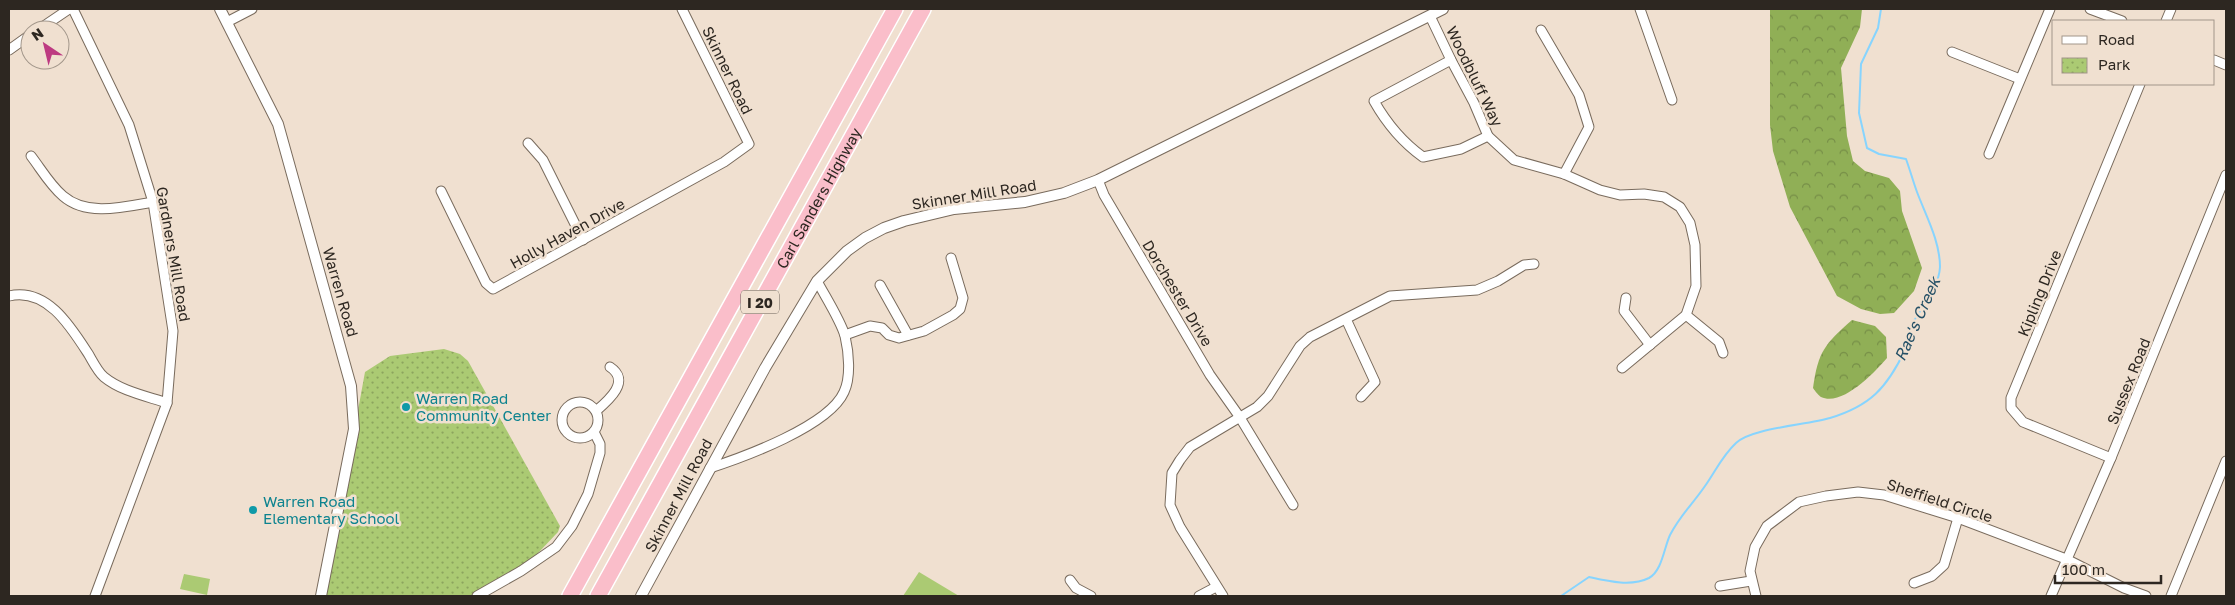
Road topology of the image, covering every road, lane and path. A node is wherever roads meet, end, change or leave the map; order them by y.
1 (71, 9) edge
2 (220, 9) edge
3 (252, 9) edge
4 (682, 9) edge
5 (895, 9) edge
6 (923, 9) edge
7 (1443, 9) edge
8 (1640, 9) edge
9 (2050, 9) edge
10 (2090, 9) edge
11 (1430, 16) junction
12 (54, 20) edge
13 (2119, 20) edge
14 (227, 22) junction
15 (1541, 30) dead end
16 (20, 42) edge
17 (9, 50) edge
18 (1952, 52) dead end
19 (1450, 60) junction
20 (2020, 79) junction
21 (2140, 85) edge
22 (1672, 100) dead end
23 (1488, 136) junction
24 (528, 143) dead end
25 (749, 144) joint
26 (1989, 154) dead end
27 (31, 156) dead end
28 (1564, 174) junction
29 (2226, 176) edge
30 (1098, 180) junction
31 (441, 191) dead end
32 (153, 202) junction
33 (583, 240) junction
34 (950, 258) dead end
35 (1534, 264) dead end
36 (818, 282) junction
37 (880, 285) dead end
38 (9, 296) edge
39 (1626, 298) dead end
40 (1686, 315) junction
41 (1346, 319) junction
42 (845, 335) junction
43 (908, 336) junction
44 (1650, 345) junction
45 (1723, 352) dead end
46 (610, 367) dead end
47 (1622, 368) dead end
48 (1361, 397) dead end
49 (167, 403) junction
50 (596, 411) junction
51 (1239, 416) junction
52 (594, 432) junction
53 (2111, 458) junction
54 (2226, 460) edge
55 (710, 468) junction
56 (1293, 505) dead end
57 (1958, 518) junction
58 (2066, 559) junction
59 (1070, 580) dead end
60 (1751, 581) junction
61 (1914, 583) dead end
62 (1720, 586) dead end
63 (1216, 587) junction
64 (95, 596) edge
65 (321, 596) edge
66 (477, 596) edge
67 (570, 596) edge
68 (598, 596) edge
69 (641, 596) edge
70 (1091, 596) edge
71 (1199, 596) edge
72 (1223, 596) edge
73 (1756, 596) edge
74 (2051, 596) edge
75 (2146, 596) edge
76 (2171, 596) edge

1 - 12 street
1 - 32 street, Gardners Mill Road
2 - 14 street, Warren Road
3 - 14 street
4 - 25 street, Skinner Road
5 - 67 highway, Carl Sanders Highway / I 20
6 - 68 highway, Carl Sanders Highway / I 20
7 - 11 street, Skinner Mill Road
8 - 22 street
9 - 20 street
10 - 13 street
11 - 19 street, Woodbluff Way
11 - 30 street, Skinner Mill Road
14 - 65 street, Warren Road
15 - 28 street
16 - 17 street
18 - 20 street
19 - 23 street, Woodbluff Way
19 - 23 street
20 - 26 street
21 - 53 street, Kipling Drive
23 - 28 street, Woodbluff Way
24 - 33 street
25 - 33 street, Holly Haven Drive
27 - 32 street
28 - 40 street, Woodbluff Way
29 - 53 street, Sussex Road
30 - 36 street, Skinner Mill Road
30 - 51 street, Dorchester Drive
31 - 33 street, Holly Haven Drive
32 - 49 street, Gardners Mill Road
34 - 43 street
35 - 41 street
36 - 42 street
36 - 55 street, Skinner Mill Road
37 - 43 street
38 - 49 street
39 - 44 street
40 - 44 street
40 - 45 street
41 - 48 street
41 - 51 street
42 - 43 street
42 - 55 street
44 - 47 street
46 - 50 street
49 - 64 street, Gardners Mill Road
50 - 52 street
50 - 52 street
51 - 56 street, Dorchester Drive
51 - 63 street
52 - 66 street
53 - 58 street, Sussex Road
54 - 76 street
55 - 69 street, Skinner Mill Road
57 - 58 street, Sheffield Circle
57 - 60 street, Sheffield Circle
57 - 61 street
58 - 74 street, Sussex Road
58 - 75 street, Sheffield Circle
59 - 70 street
60 - 62 street
60 - 73 street, Sheffield Circle
63 - 71 street
63 - 72 street

